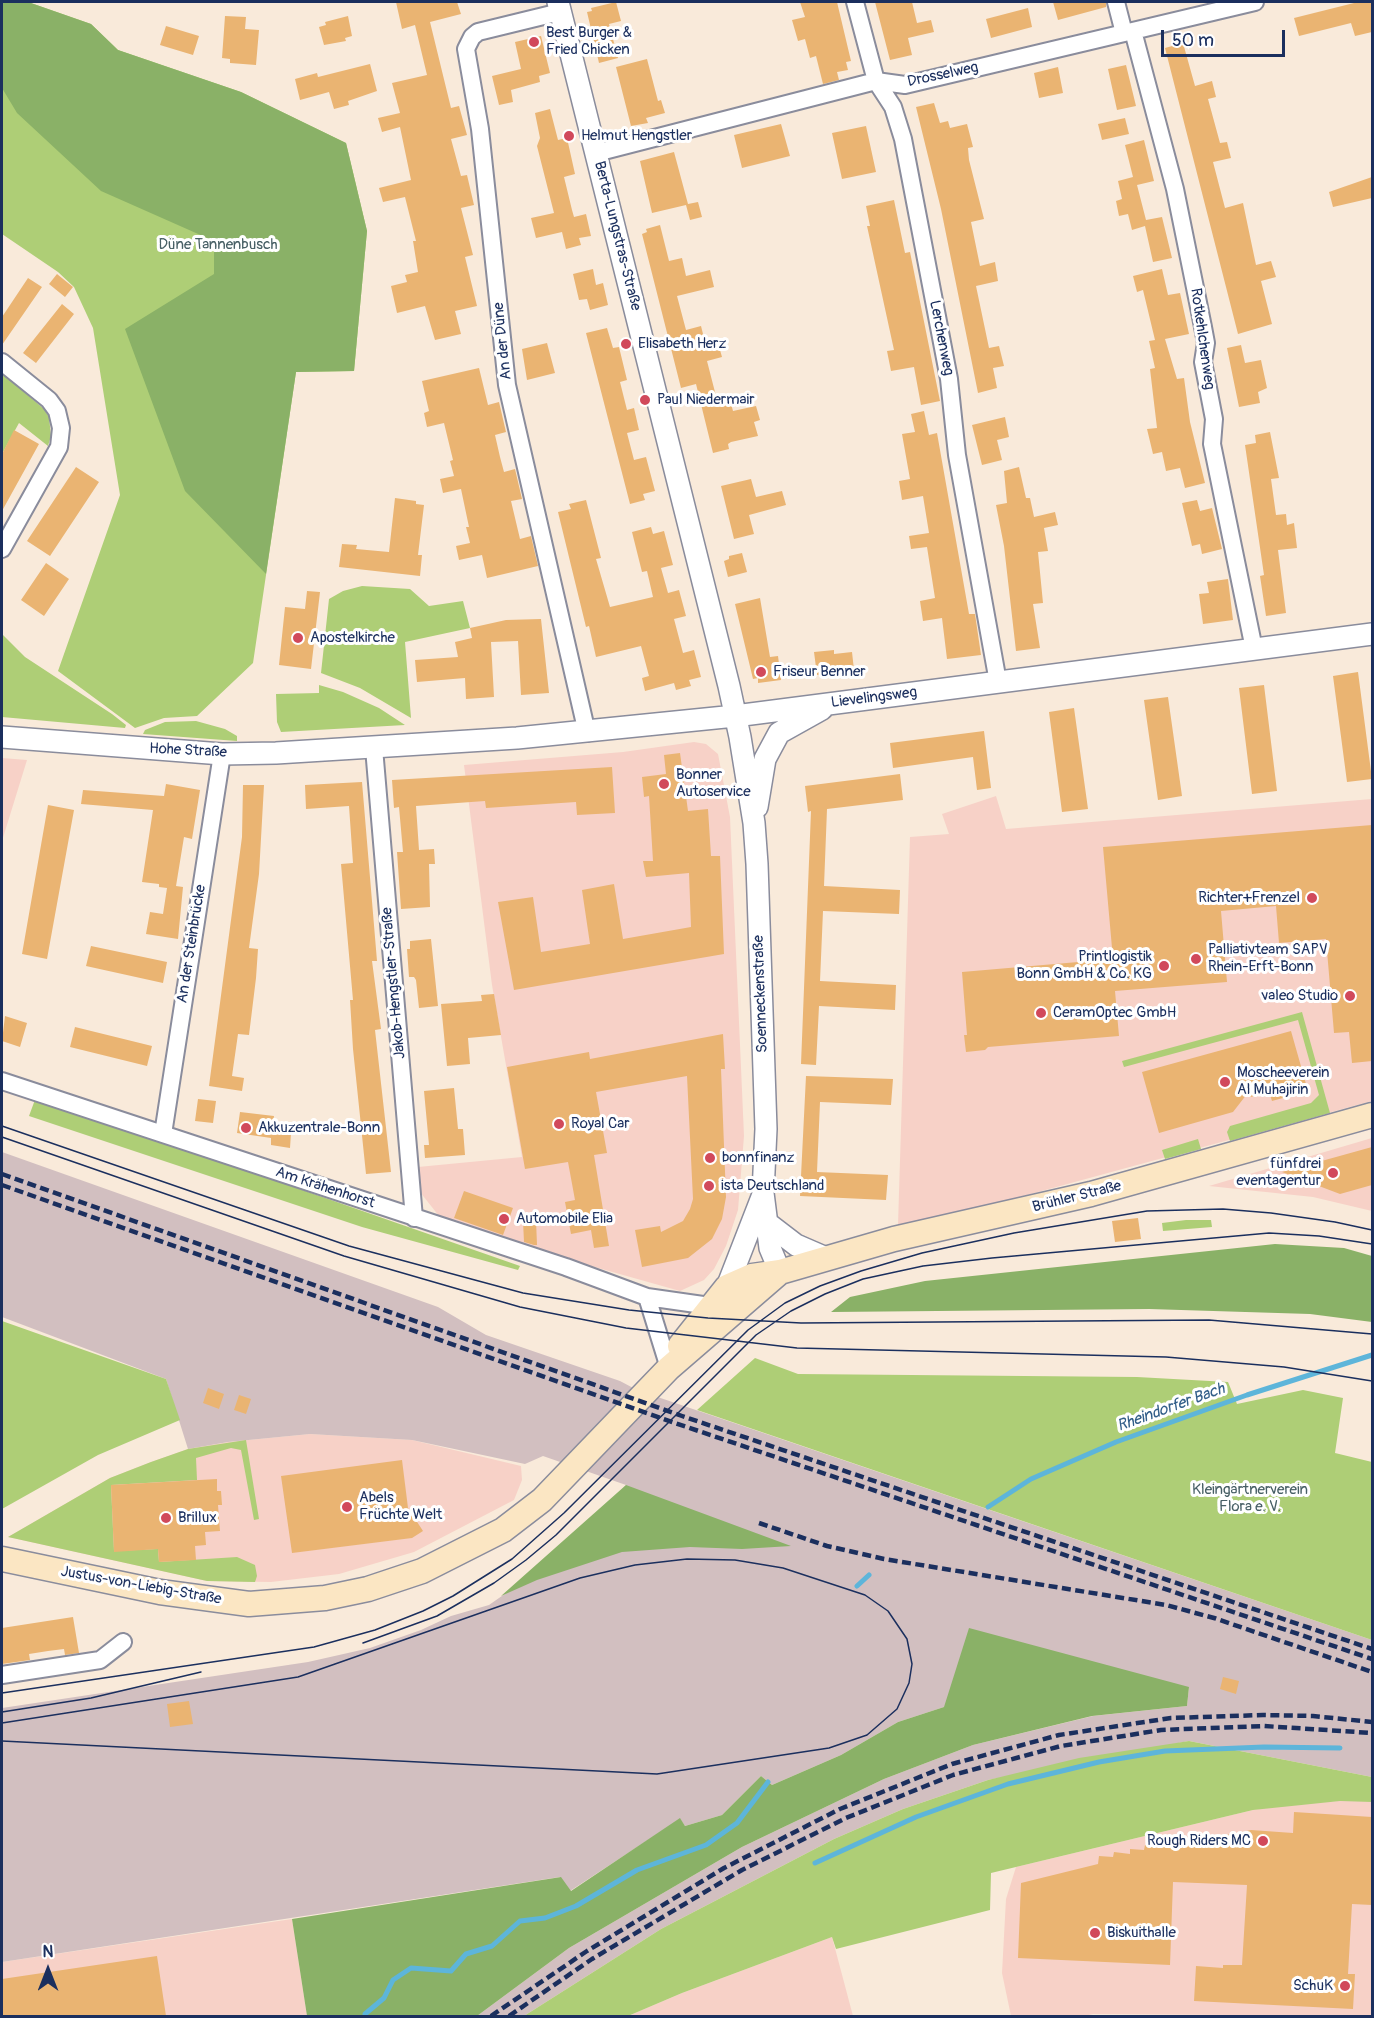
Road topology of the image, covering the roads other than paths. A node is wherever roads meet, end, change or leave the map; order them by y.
1 (855, 2) edge
2 (1116, 2) edge
3 (1255, 2) edge
4 (559, 7) edge
5 (1128, 32) junction
6 (876, 81) junction
7 (596, 153) junction
8 (2, 362) edge
9 (2, 549) edge
10 (1372, 634) edge
11 (1254, 649) junction
12 (998, 682) junction
13 (833, 703) junction
14 (735, 716) junction
15 (587, 733) junction
16 (2, 737) edge
17 (374, 748) junction
18 (222, 754) junction
19 (754, 823) junction
20 (2, 1081) edge
21 (1372, 1115) edge
22 (163, 1134) junction
23 (763, 1193) junction
24 (414, 1218) junction
25 (766, 1222) junction
26 (826, 1258) junction
27 (780, 1272) junction
28 (727, 1287) junction
29 (647, 1298) junction
30 (710, 1305) junction
31 (669, 1368) junction
32 (2, 1558) edge
33 (123, 1642) dead end
34 (2, 1675) edge

1 - 6 street, Lerchenweg
2 - 5 street, Rotkehlchenweg
3 - 5 street, Drosselweg
4 - 7 street, Berta-Lungstras-Straße
4 - 15 street, An der Düne
5 - 6 street, Drosselweg
5 - 11 street, Rotkehlchenweg
6 - 7 street, Drosselweg
6 - 12 street, Lerchenweg
7 - 14 street, Berta-Lungstras-Straße
8 - 9 street
10 - 11 street, Lievelingsweg
11 - 12 street, Lievelingsweg
12 - 13 street, Lievelingsweg
13 - 14 street, Lievelingsweg
13 - 19 street
14 - 15 street, Lievelingsweg
14 - 19 street, Soenneckenstraße
15 - 17 street, Lievelingsweg
16 - 18 street, Hohe Straße
17 - 18 street, Hohe Straße
17 - 24 street, Jakob-Hengstler-Straße
18 - 22 street, An der Steinbrücke
19 - 23 street, Soenneckenstraße
20 - 22 street, Am Krähenhorst
21 - 26 main road, Brühler Straße
22 - 24 street, Am Krähenhorst
23 - 25 street, Soenneckenstraße
23 - 28 street
24 - 29 street, Am Krähenhorst
25 - 26 street
25 - 27 street, Soenneckenstraße
26 - 27 main road, Brühler Straße
27 - 28 main road, Justus-von-Liebig-Straße
27 - 31 main road, Justus-von-Liebig-Straße
28 - 30 main road, Justus-von-Liebig-Straße
29 - 30 street, Am Krähenhorst
29 - 31 street
30 - 31 main road, Justus-von-Liebig-Straße
31 - 32 main road, Justus-von-Liebig-Straße
33 - 34 street

